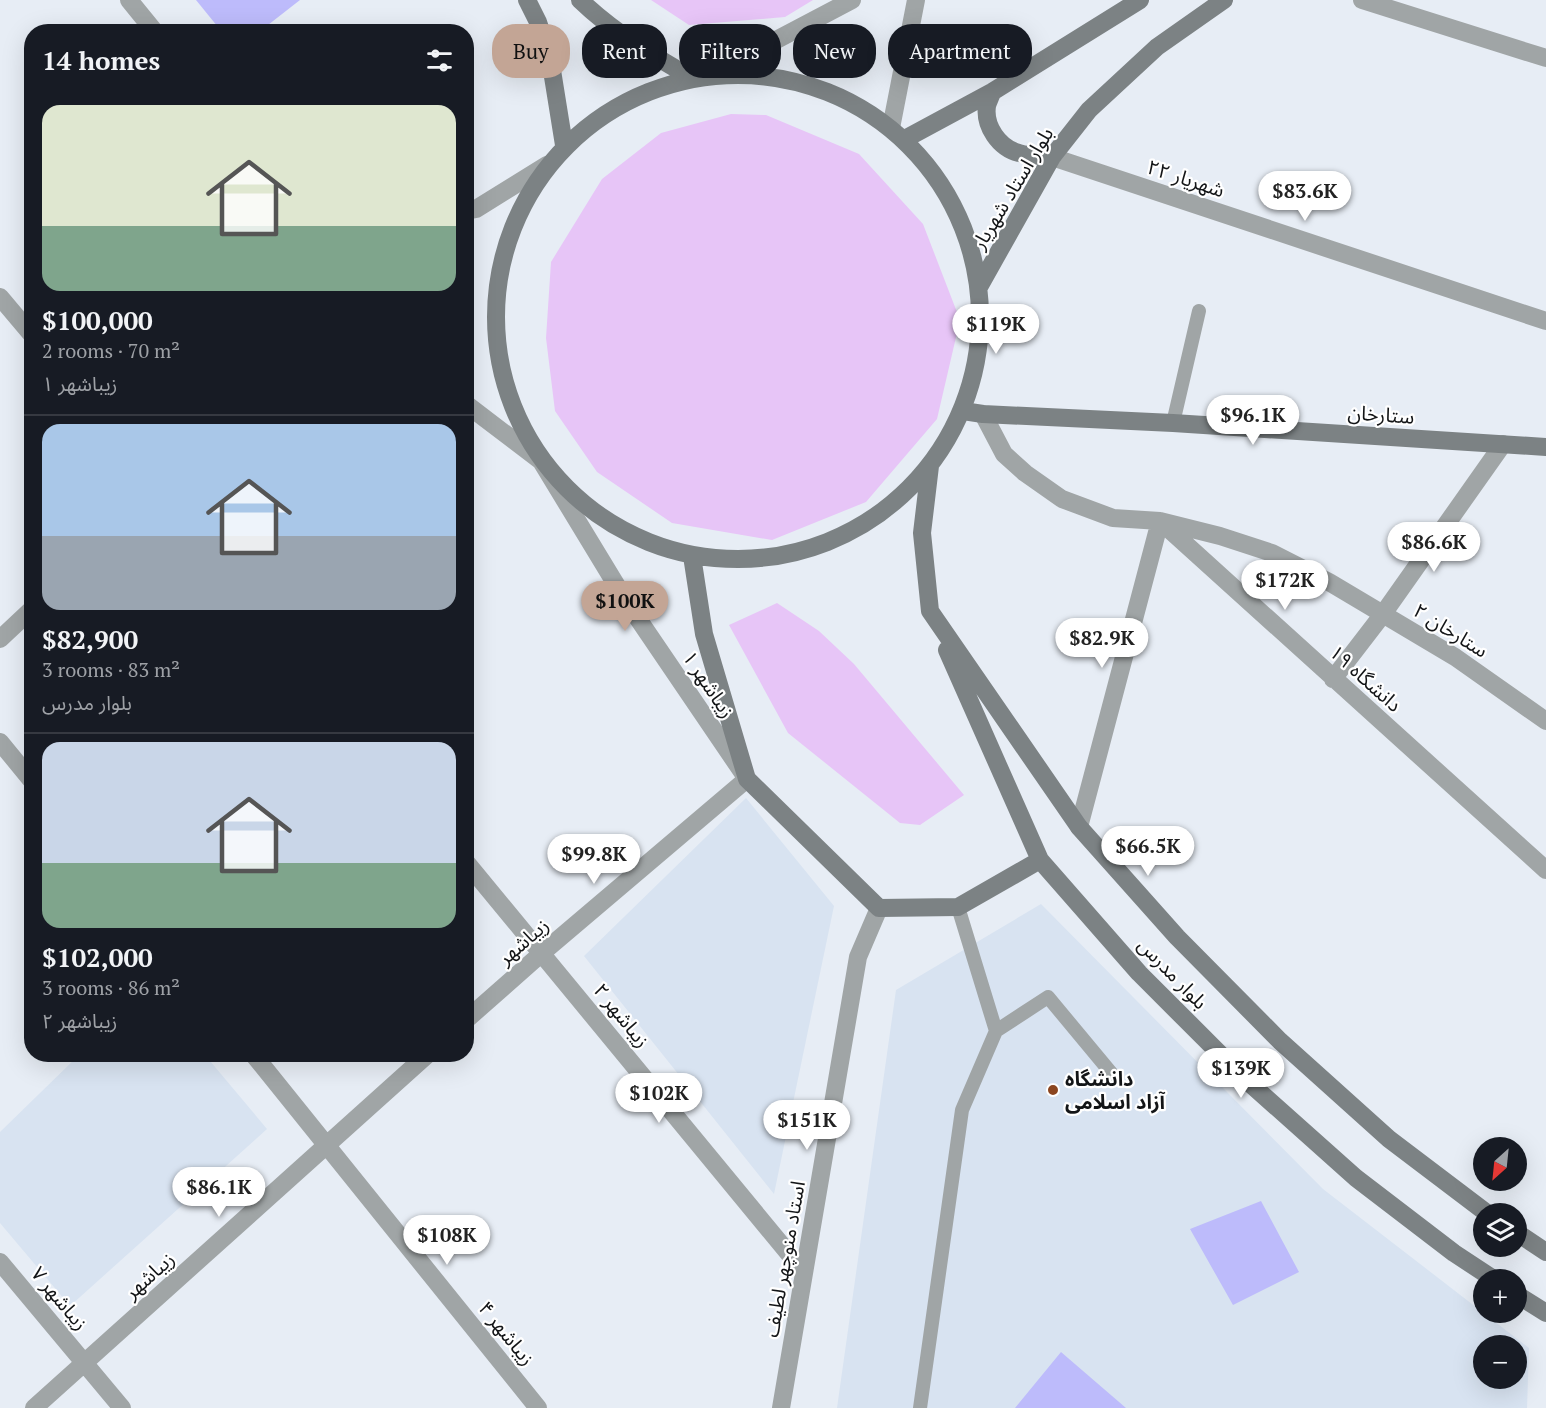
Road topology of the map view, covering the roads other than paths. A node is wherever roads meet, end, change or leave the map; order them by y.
1 (129, 0) edge
2 (527, 0) edge
3 (580, 0) edge
4 (852, 0) edge
5 (916, 0) edge
6 (1140, 0) edge
7 (1224, 0) edge
8 (1362, 0) edge
9 (148, 24) edge
10 (781, 36) edge
11 (1546, 58) edge
12 (679, 66) edge
13 (696, 78) edge
14 (718, 78) edge
15 (992, 92) junction
16 (897, 134) junction
17 (564, 145) junction
18 (1052, 157) junction
19 (547, 165) junction
20 (474, 209) edge
21 (979, 287) junction
22 (0, 297) edge
23 (1199, 311) dead end
24 (1546, 321) edge
25 (24, 326) edge
26 (474, 410) edge
27 (963, 411) junction
28 (983, 414) junction
29 (1173, 423) junction
30 (1503, 444) junction
31 (1546, 447) edge
32 (542, 461) junction
33 (930, 466) junction
34 (1160, 522) junction
35 (692, 556) junction
36 (930, 611) junction
37 (1383, 614) junction
38 (24, 616) edge
39 (0, 639) edge
40 (1333, 679) junction
41 (1546, 721) edge
42 (0, 742) edge
43 (24, 771) edge
44 (747, 779) junction
45 (1079, 826) junction
46 (1040, 860) junction
47 (1546, 870) edge
48 (474, 872) edge
49 (958, 907) junction
50 (879, 908) junction
51 (542, 953) junction
52 (474, 1013) edge
53 (996, 1031) junction
54 (259, 1062) edge
55 (419, 1062) edge
56 (1112, 1074) dead end
57 (327, 1146) junction
58 (1473, 1203) edge
59 (1527, 1239) edge
60 (1546, 1252) edge
61 (0, 1262) edge
62 (1478, 1269) edge
63 (804, 1272) junction
64 (1527, 1301) edge
65 (1546, 1313) edge
66 (84, 1363) junction
67 (34, 1408) edge
68 (122, 1408) edge
69 (538, 1408) edge
70 (781, 1408) edge
71 (920, 1408) edge

1 - 9 street
2 - 17 main road
3 - 12 main road
4 - 10 street
5 - 16 street
6 - 15 main road
7 - 18 main road, بلوار استاد شهریار
8 - 11 street
13 - 17 main road
14 - 16 main road
15 - 16 main road
15 - 18 main road
16 - 21 main road
17 - 19 main road
18 - 21 main road, بلوار استاد شهریار
18 - 24 street, شهریار ۲۲
19 - 20 street
19 - 32 main road
21 - 27 main road
22 - 25 street
23 - 29 lane
26 - 32 street
27 - 28 main road, ستارخان
27 - 33 main road
28 - 29 main road, ستارخان
28 - 34 street
29 - 30 main road, ستارخان
30 - 31 main road, ستارخان
30 - 37 street
32 - 35 main road
32 - 44 street, زیباشهر ۱
33 - 35 main road
33 - 36 main road, بلوار مدرس
34 - 37 street, ستارخان ۲
34 - 40 street, دانشگاه ۱۹
34 - 45 street
35 - 44 main road
36 - 45 main road, بلوار مدرس
36 - 46 main road, بلوار مدرس
37 - 40 street
37 - 41 street, ستارخان ۲
38 - 39 street
40 - 47 street, دانشگاه ۱۹
42 - 43 street
44 - 50 main road
44 - 51 street, زیباشهر
45 - 58 main road, بلوار مدرس
46 - 49 main road
46 - 62 main road, بلوار مدرس
48 - 51 street, زیباشهر ۲
49 - 50 main road
49 - 53 lane
50 - 63 street, استاد منوچهر لطیف
51 - 52 street, زیباشهر
51 - 63 street, زیباشهر ۲
53 - 56 lane
53 - 71 lane
54 - 57 street, زیباشهر ۴
55 - 57 street, زیباشهر
57 - 66 street, زیباشهر
57 - 69 street, زیباشهر ۴
59 - 60 main road
61 - 66 street, زیباشهر ۷
63 - 70 street, استاد منوچهر لطیف
64 - 65 main road
66 - 67 street, زیباشهر
66 - 68 street, زیباشهر ۷

